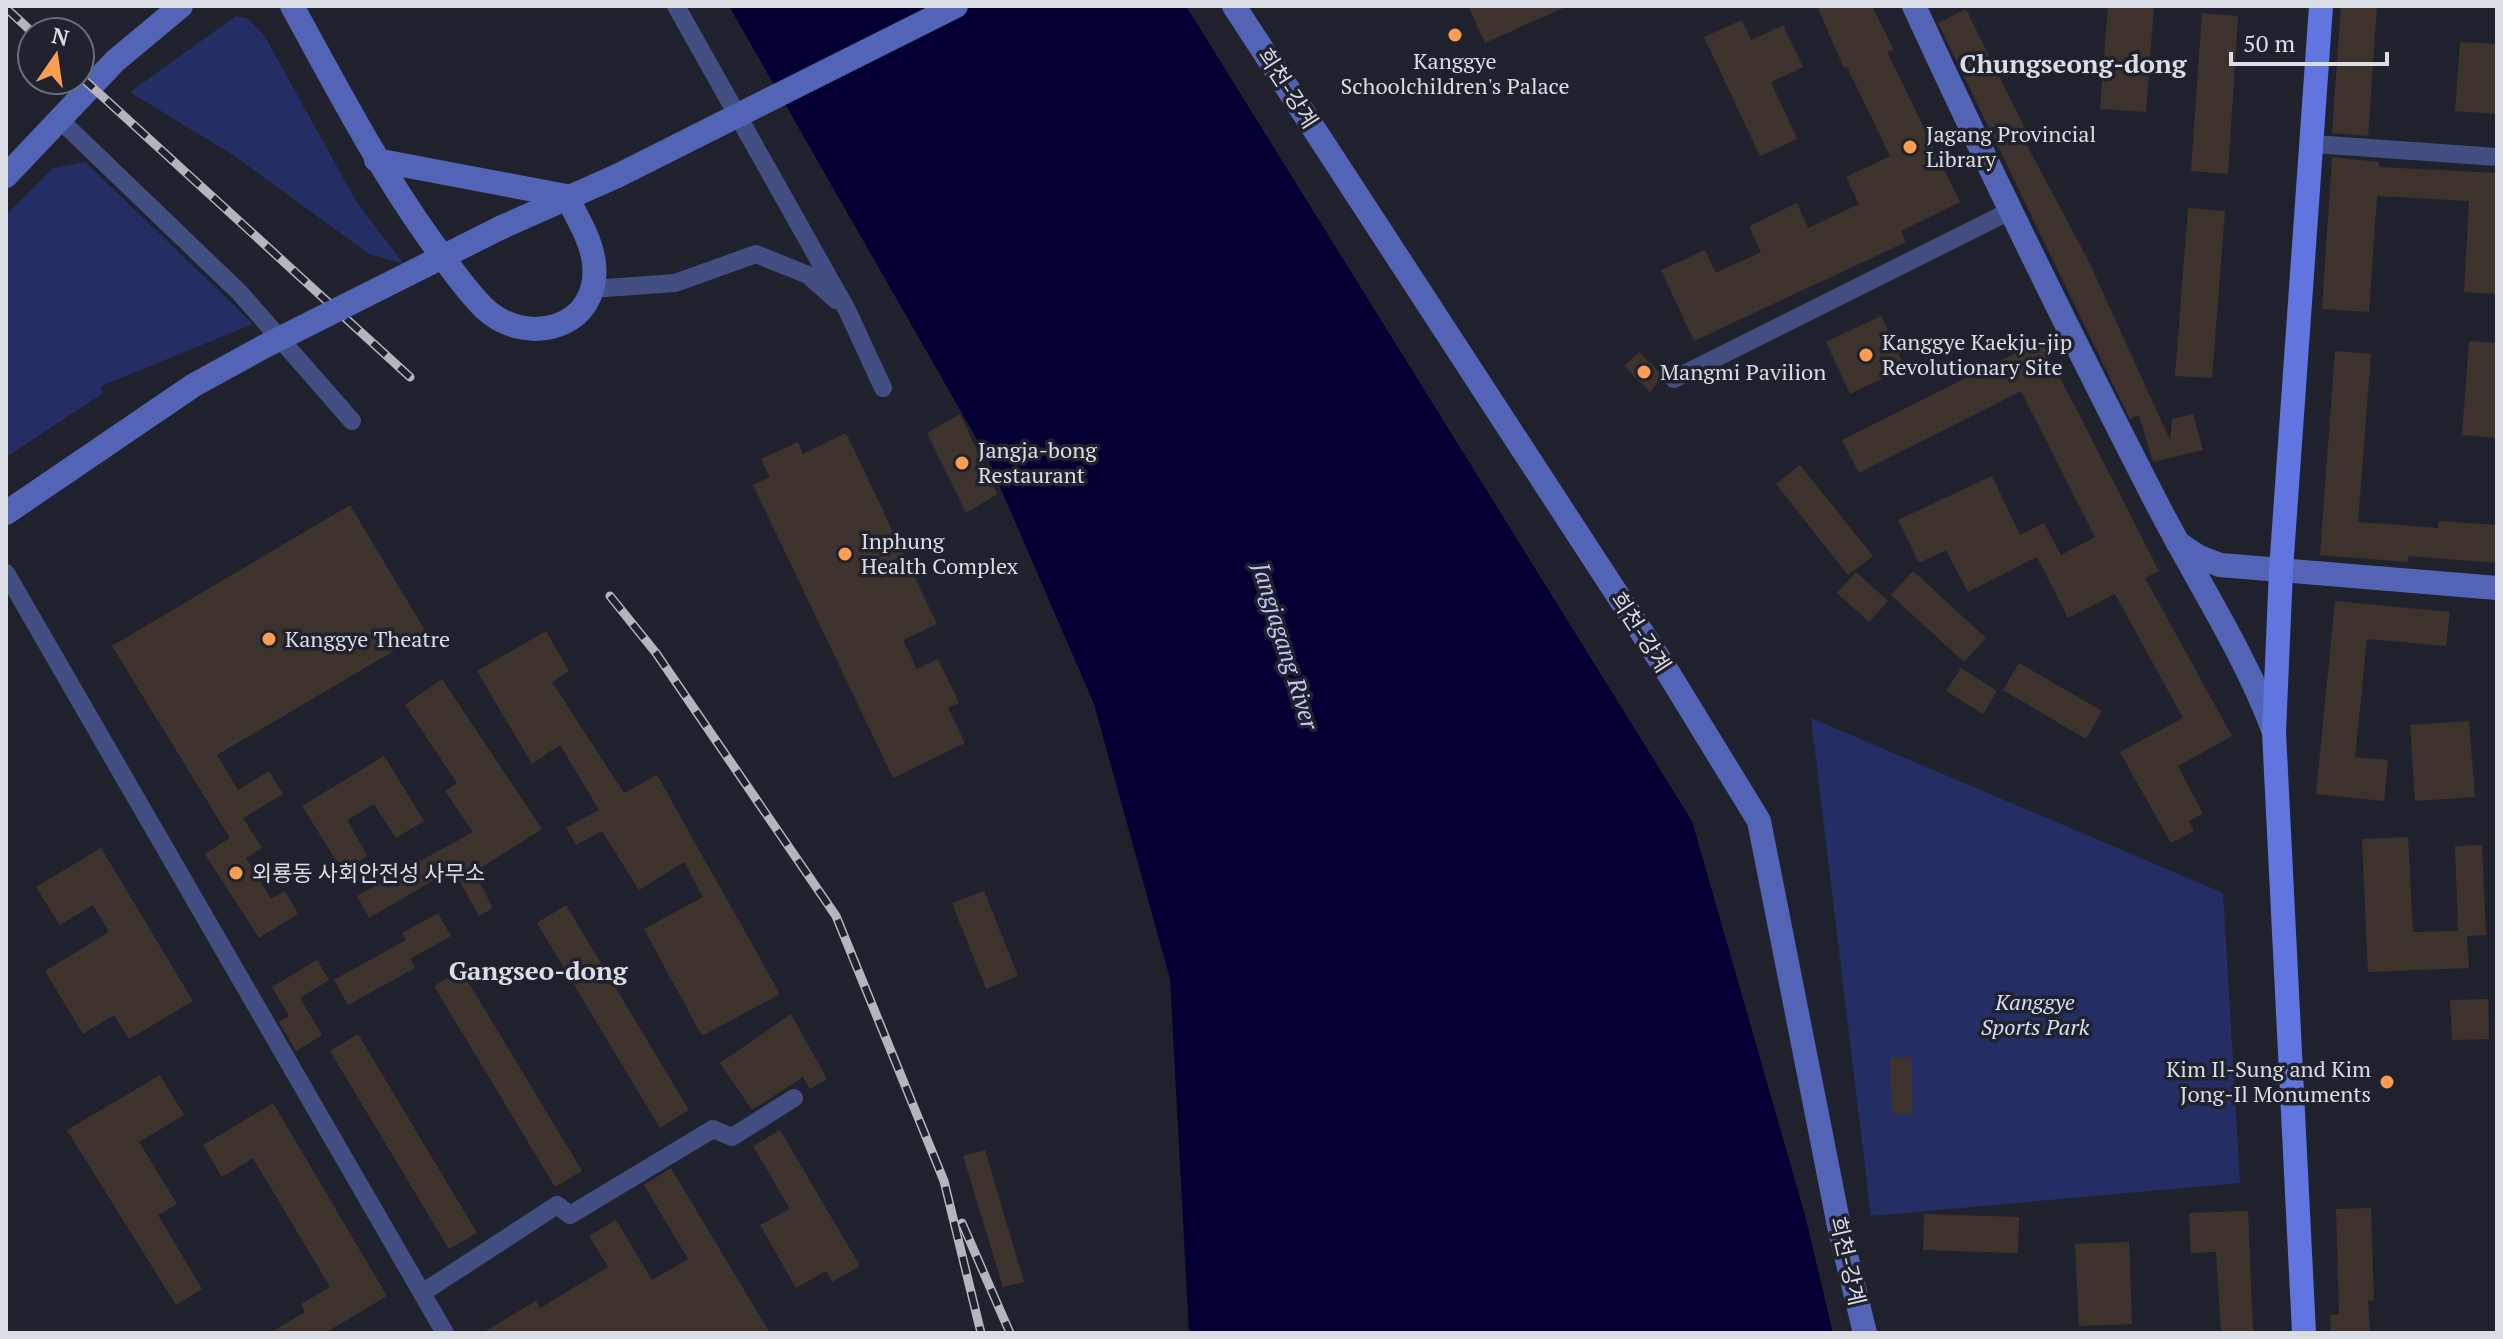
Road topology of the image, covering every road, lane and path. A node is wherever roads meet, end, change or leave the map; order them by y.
1 (181, 6) edge
2 (292, 6) edge
3 (676, 6) edge
4 (956, 6) edge
5 (1234, 6) edge
6 (1914, 6) edge
7 (2321, 6) edge
8 (59, 119) junction
9 (2314, 144) junction
10 (2497, 157) edge
11 (376, 160) junction
12 (6, 176) edge
13 (566, 196) junction
14 (2008, 212) junction
15 (592, 289) junction
16 (847, 310) junction
17 (1674, 379) dead end
18 (883, 388) dead end
19 (352, 421) dead end
20 (6, 513) edge
21 (2176, 541) junction
22 (2281, 570) junction
23 (6, 573) edge
24 (2497, 588) edge
25 (2274, 732) junction
26 (794, 1098) dead end
27 (422, 1293) junction
28 (445, 1333) edge
29 (1865, 1333) edge
30 (2304, 1333) edge

1 - 8 main road
2 - 11 main road
3 - 16 street
4 - 13 main road, bridge
5 - 29 main road, 희천-강계
6 - 14 main road
7 - 9 main road
8 - 12 main road
8 - 19 street
9 - 10 street
9 - 22 main road
11 - 13 main road
11 - 15 main road
13 - 15 main road
13 - 20 main road, bridge
14 - 17 street
14 - 21 main road
15 - 16 street
16 - 18 street
21 - 22 main road
21 - 25 main road
22 - 24 main road
22 - 25 main road
23 - 27 street
25 - 30 main road
26 - 27 street
27 - 28 street

